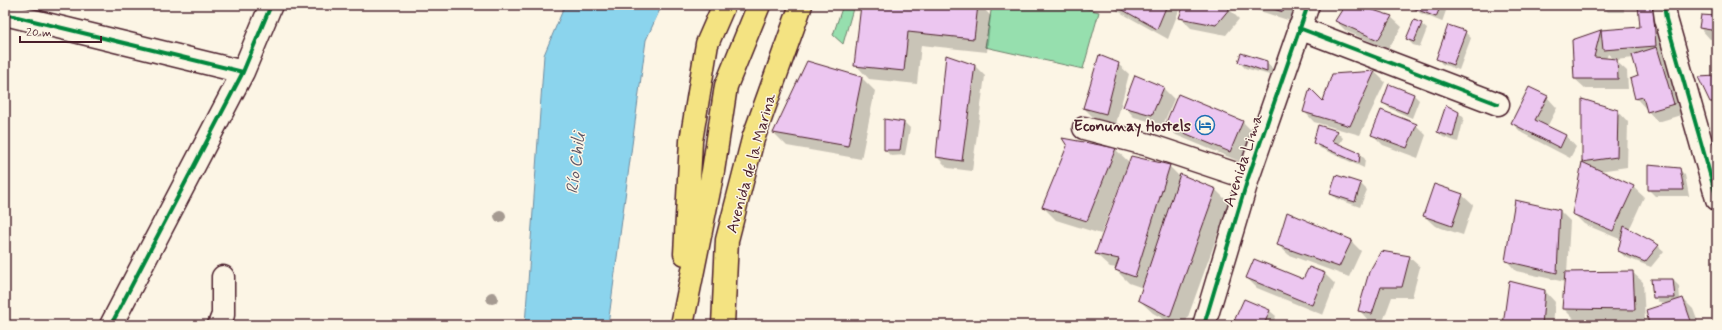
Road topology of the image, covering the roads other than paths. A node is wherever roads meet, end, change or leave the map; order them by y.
1 (271, 5) edge
2 (724, 5) edge
3 (759, 5) edge
4 (801, 5) edge
5 (1308, 5) edge
6 (1664, 5) edge
7 (5, 14) edge
8 (1300, 28) junction
9 (243, 72) junction
10 (1498, 104) dead end
11 (1084, 128) dead end
12 (1248, 178) junction
13 (1717, 199) edge
14 (223, 276) dead end
15 (111, 325) edge
16 (219, 325) edge
17 (682, 325) edge
18 (722, 325) edge
19 (1204, 325) edge

1 - 9 street
2 - 17 main road
3 - 17 main road
4 - 18 main road, Avenida de la Marina
5 - 8 street, Avenida Lima
6 - 13 street
7 - 9 street
8 - 10 street
8 - 12 street, Avenida Lima
9 - 15 street
11 - 12 street
12 - 19 street, Avenida Lima
14 - 16 street

